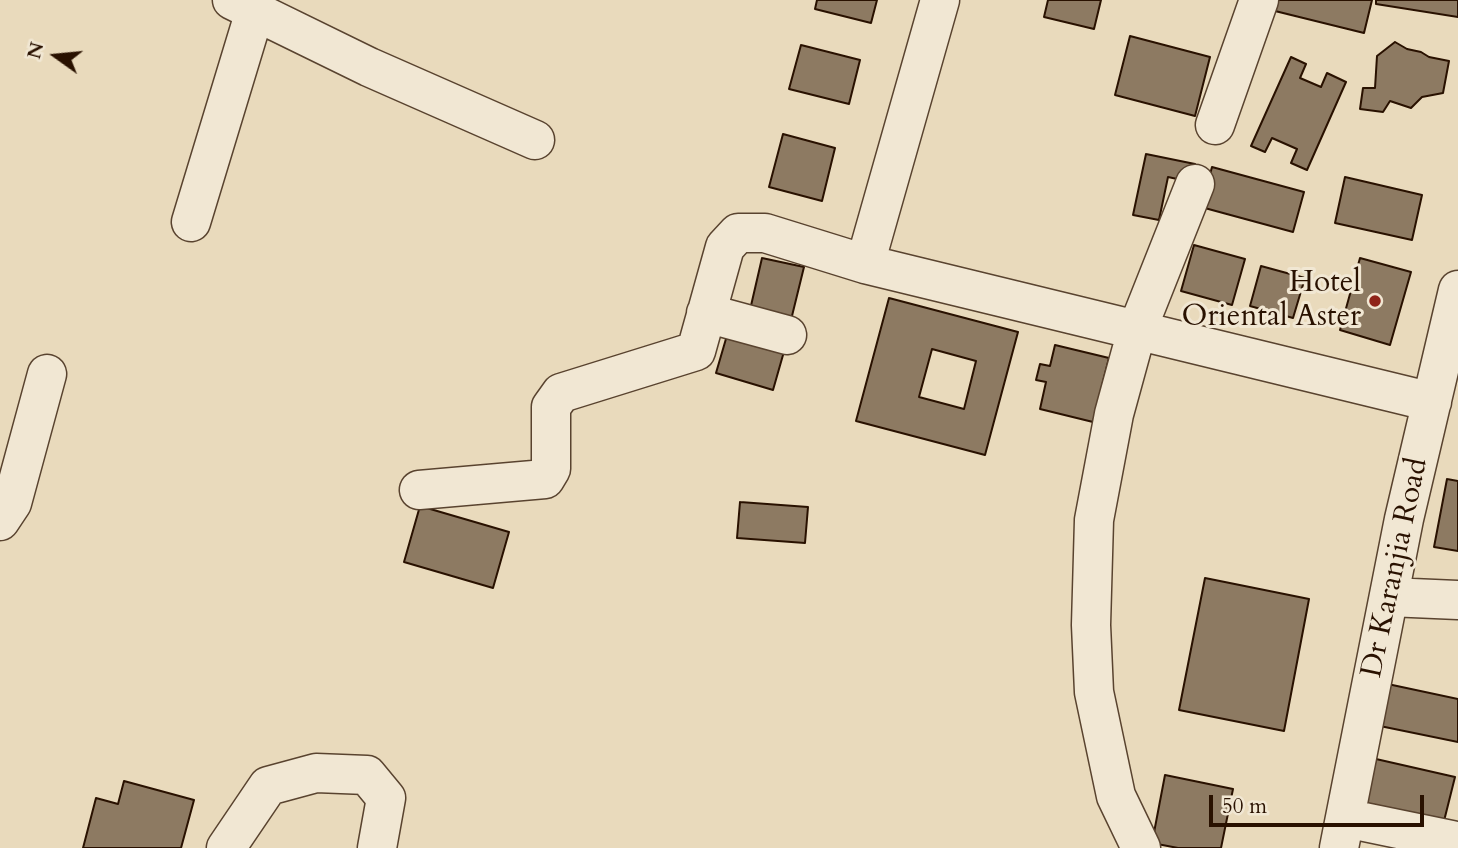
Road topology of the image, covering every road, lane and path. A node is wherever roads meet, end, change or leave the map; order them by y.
1 (940, 0) edge
2 (1258, 0) edge
3 (243, 6) edge
4 (1215, 125) dead end
5 (535, 140) dead end
6 (1195, 184) dead end
7 (191, 222) dead end
8 (865, 264) junction
9 (1458, 290) edge
10 (706, 313) junction
11 (1137, 330) junction
12 (787, 335) dead end
13 (47, 374) dead end
14 (1432, 401) junction
15 (419, 490) dead end
16 (0, 521) edge
17 (1389, 597) junction
18 (1458, 600) edge
19 (1342, 833) edge
20 (1453, 836) edge
21 (226, 848) edge
22 (377, 848) edge
23 (1140, 848) edge

1 - 8 street
2 - 4 street
3 - 5 street
3 - 7 street
6 - 11 street
8 - 10 street
8 - 11 street
9 - 14 street, Dr Karanjia Road
10 - 12 street
10 - 15 street
11 - 14 street
11 - 23 street
13 - 16 street
14 - 17 street, Dr Karanjia Road
17 - 18 street
17 - 19 street, Dr Karanjia Road
19 - 20 street
21 - 22 street

